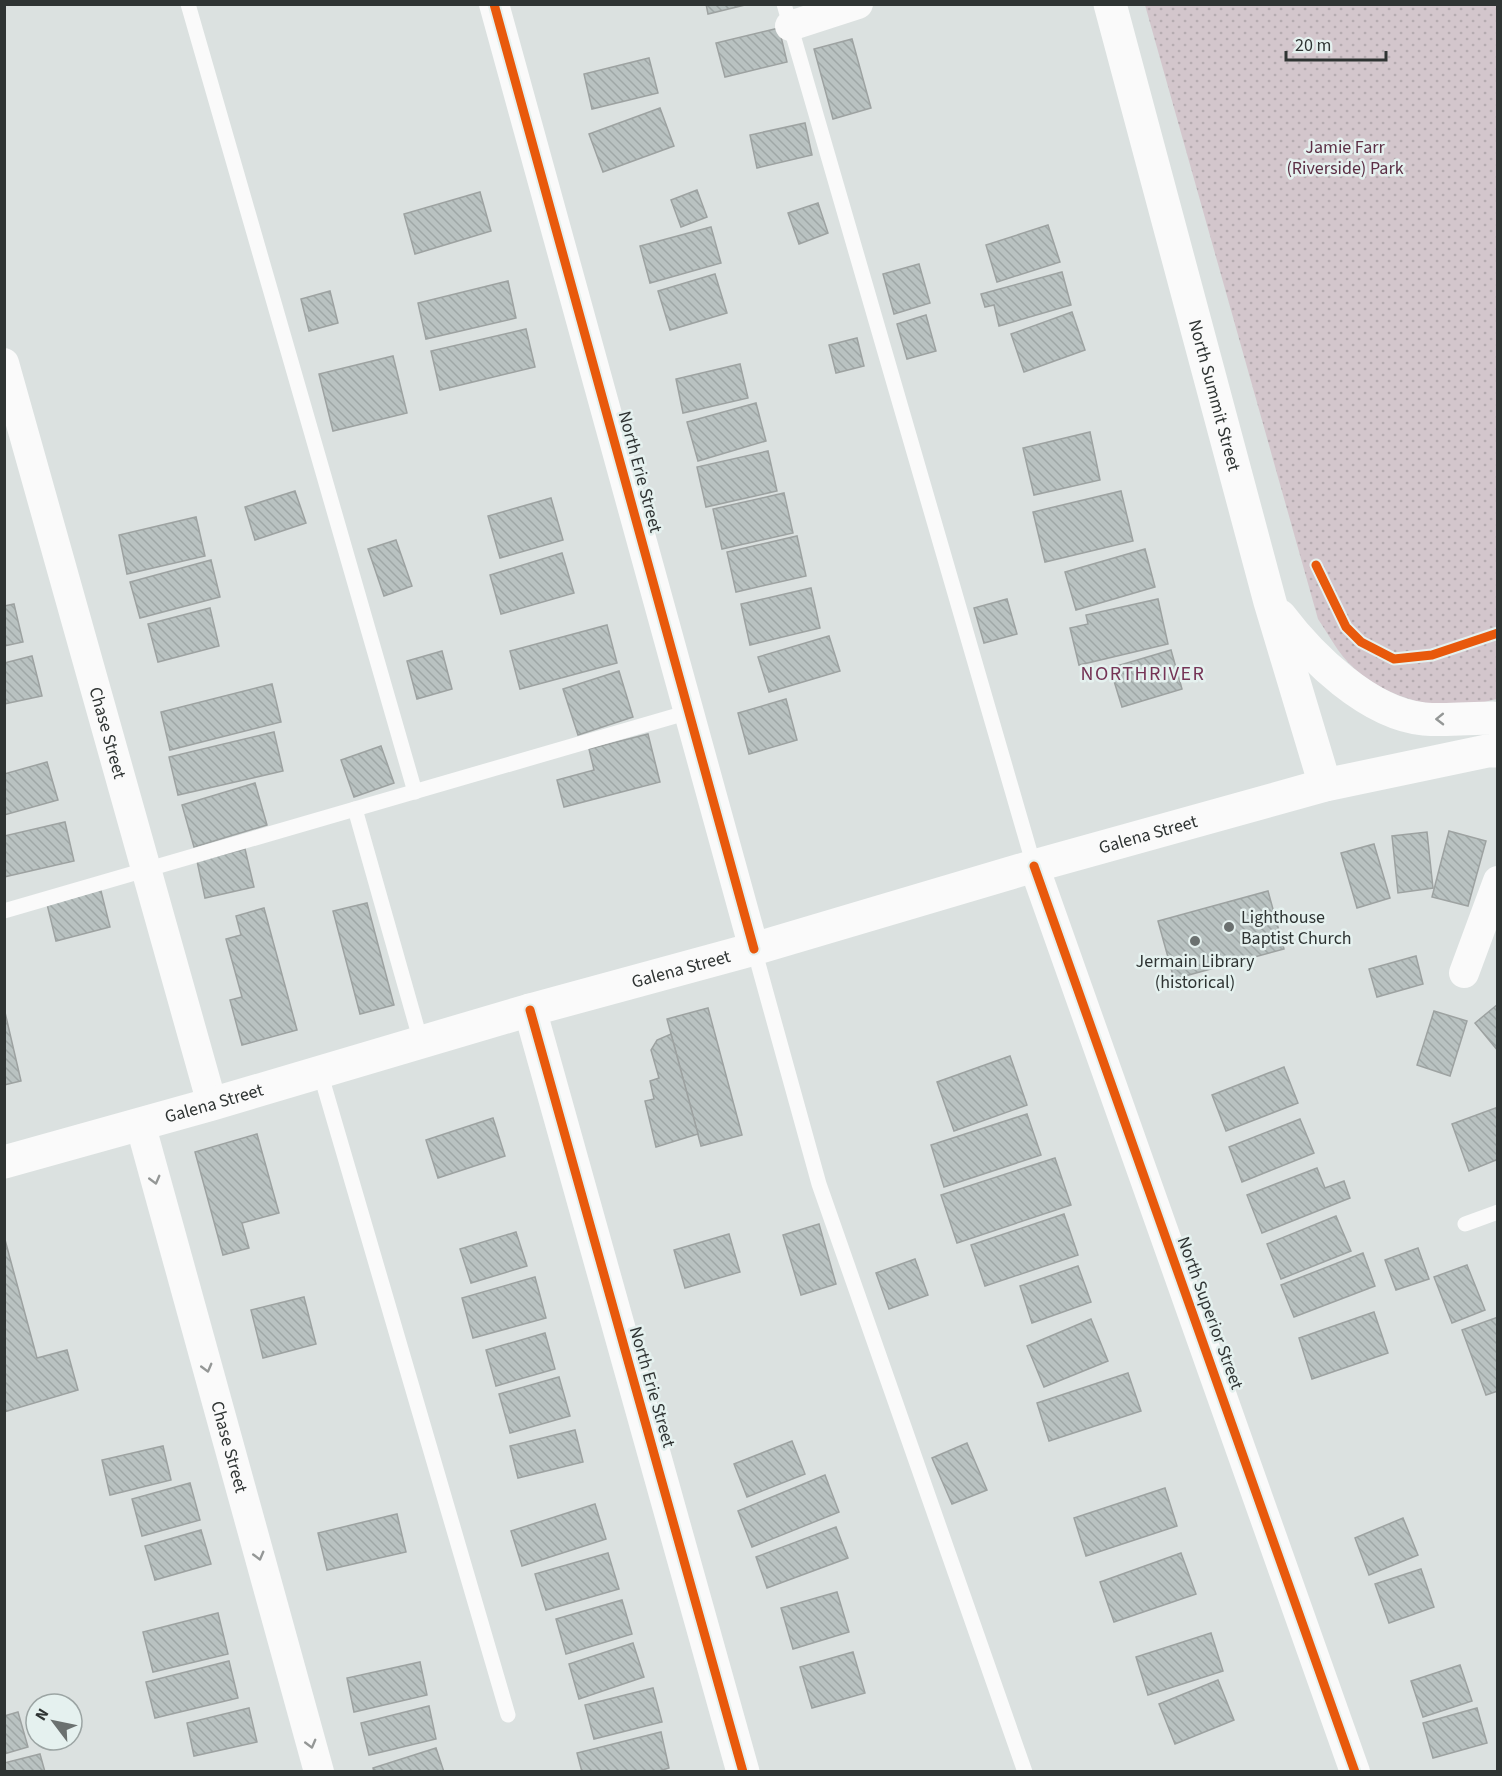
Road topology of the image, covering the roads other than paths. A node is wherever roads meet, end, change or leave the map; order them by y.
1 (188, 4) edge
2 (494, 4) edge
3 (858, 4) edge
4 (1110, 4) edge
5 (787, 16) edge
6 (4, 363) edge
7 (1270, 602) junction
8 (689, 712) junction
9 (1497, 721) edge
10 (1497, 751) edge
11 (1325, 785) junction
12 (415, 792) junction
13 (355, 809) junction
14 (1034, 866) junction
15 (146, 870) junction
16 (1497, 881) edge
17 (4, 911) edge
18 (754, 949) junction
19 (1464, 973) dead end
20 (530, 1010) junction
21 (422, 1042) junction
22 (320, 1072) junction
23 (212, 1104) junction
24 (140, 1123) junction
25 (4, 1162) edge
26 (1497, 1212) edge
27 (1465, 1224) dead end
28 (508, 1715) dead end
29 (319, 1772) edge
30 (742, 1772) edge
31 (1025, 1772) edge
32 (1355, 1772) edge

1 - 12 lane
2 - 8 street, North Erie Street
3 - 5 street
4 - 7 main road, North Summit Street
5 - 14 lane
6 - 15 street, Chase Street
9 -> 7 main road
7 - 11 main road, North Summit Street
8 - 12 lane
8 - 18 street, North Erie Street
10 - 11 main road, Galena Street
11 - 14 main road, Galena Street
12 - 13 lane
13 - 15 lane
13 - 21 lane
14 - 18 main road, Galena Street
14 - 32 street, North Superior Street
15 - 17 lane
15 - 23 street, Chase Street
16 - 19 street
18 - 20 main road, Galena Street
18 - 31 lane
20 - 21 main road, Galena Street
20 - 30 main road, North Erie Street
21 - 22 main road, Galena Street
22 - 23 main road, Galena Street
22 - 28 lane
23 - 24 main road, Galena Street
24 - 25 main road, Galena Street
24 -> 29 street, Chase Street
26 - 27 lane

